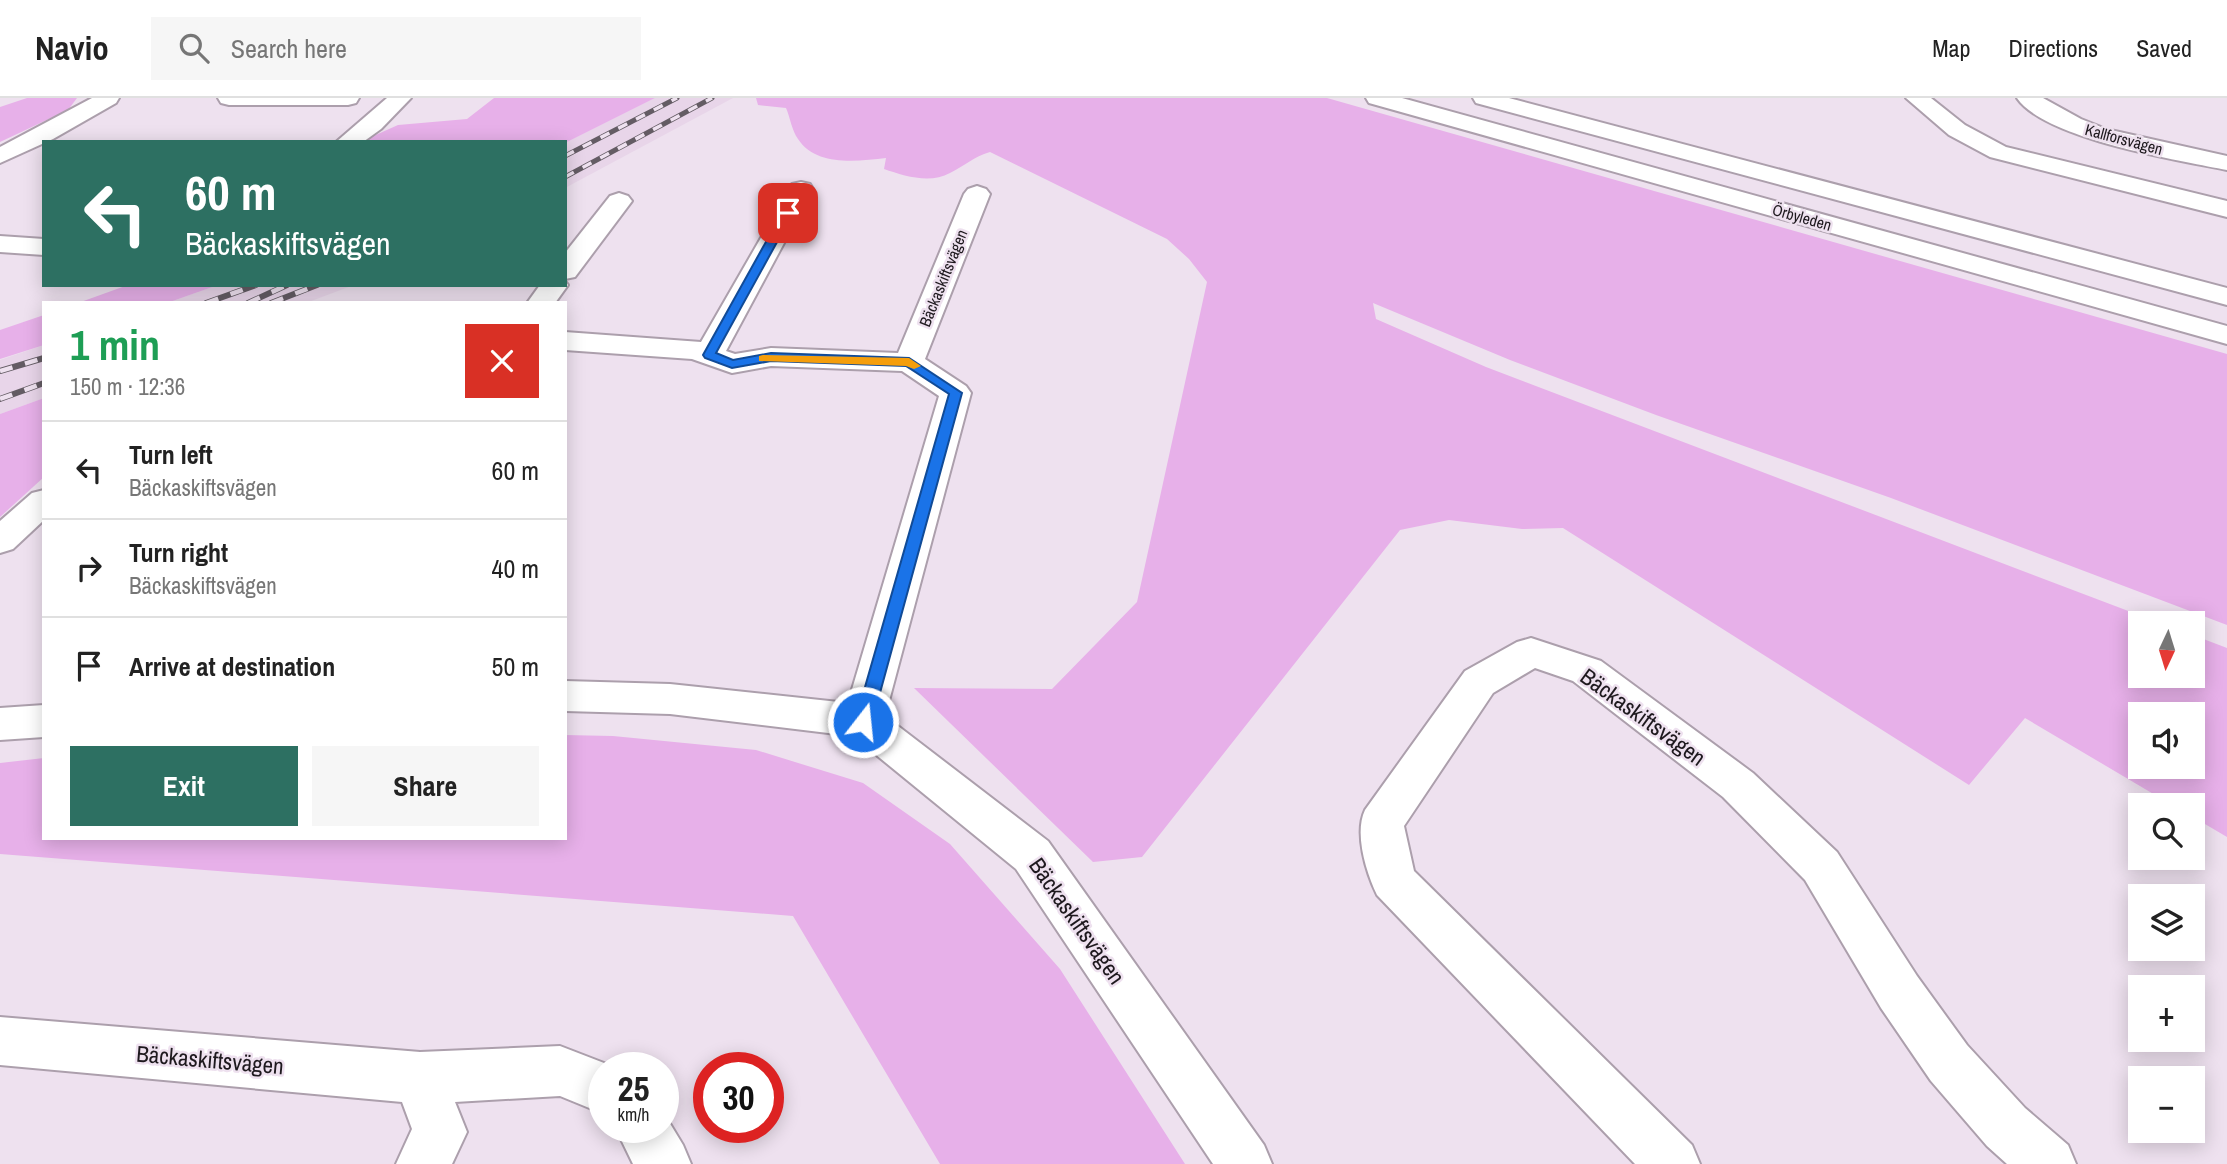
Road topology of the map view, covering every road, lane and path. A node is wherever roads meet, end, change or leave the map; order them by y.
1 (108, 98) edge
2 (229, 98) edge
3 (348, 98) edge
4 (400, 98) edge
5 (1377, 98) edge
6 (1484, 98) edge
7 (1917, 98) edge
8 (2028, 98) edge
9 (351, 140) edge
10 (0, 156) edge
11 (2227, 163) edge
12 (0, 169) edge
13 (30, 169) dead end
14 (800, 189) dead end
15 (977, 194) dead end
16 (619, 201) dead end
17 (2227, 209) edge
18 (0, 244) edge
19 (42, 247) edge
20 (567, 268) edge
21 (553, 287) edge
22 (2227, 297) edge
23 (543, 301) edge
24 (2227, 335) edge
25 (567, 341) edge
26 (720, 359) junction
27 (909, 362) junction
28 (42, 503) edge
29 (0, 541) edge
30 (567, 696) edge
31 (42, 721) edge
32 (863, 722) junction
33 (0, 724) edge
34 (0, 1041) edge
35 (420, 1078) junction
36 (588, 1082) edge
37 (652, 1143) edge
38 (423, 1164) edge
39 (664, 1164) edge
40 (1245, 1164) edge
41 (1673, 1164) edge
42 (2049, 1164) edge

1 - 10 street
2 - 3 street
4 - 9 street
5 - 24 street, Örbyleden
6 - 22 street, Örbyleden
7 - 17 street
8 - 11 street, Kallforsvägen
12 - 13 street
14 - 26 street
15 - 27 street, Bäckaskiftsvägen
16 - 20 street
18 - 19 street
21 - 23 street
25 - 26 street
26 - 27 street
27 - 32 street
28 - 29 street
30 - 32 street
31 - 33 street
32 - 40 street, Bäckaskiftsvägen
34 - 35 street, Bäckaskiftsvägen
35 - 36 street, Bäckaskiftsvägen
35 - 38 street
37 - 39 street
41 - 42 street, Bäckaskiftsvägen

